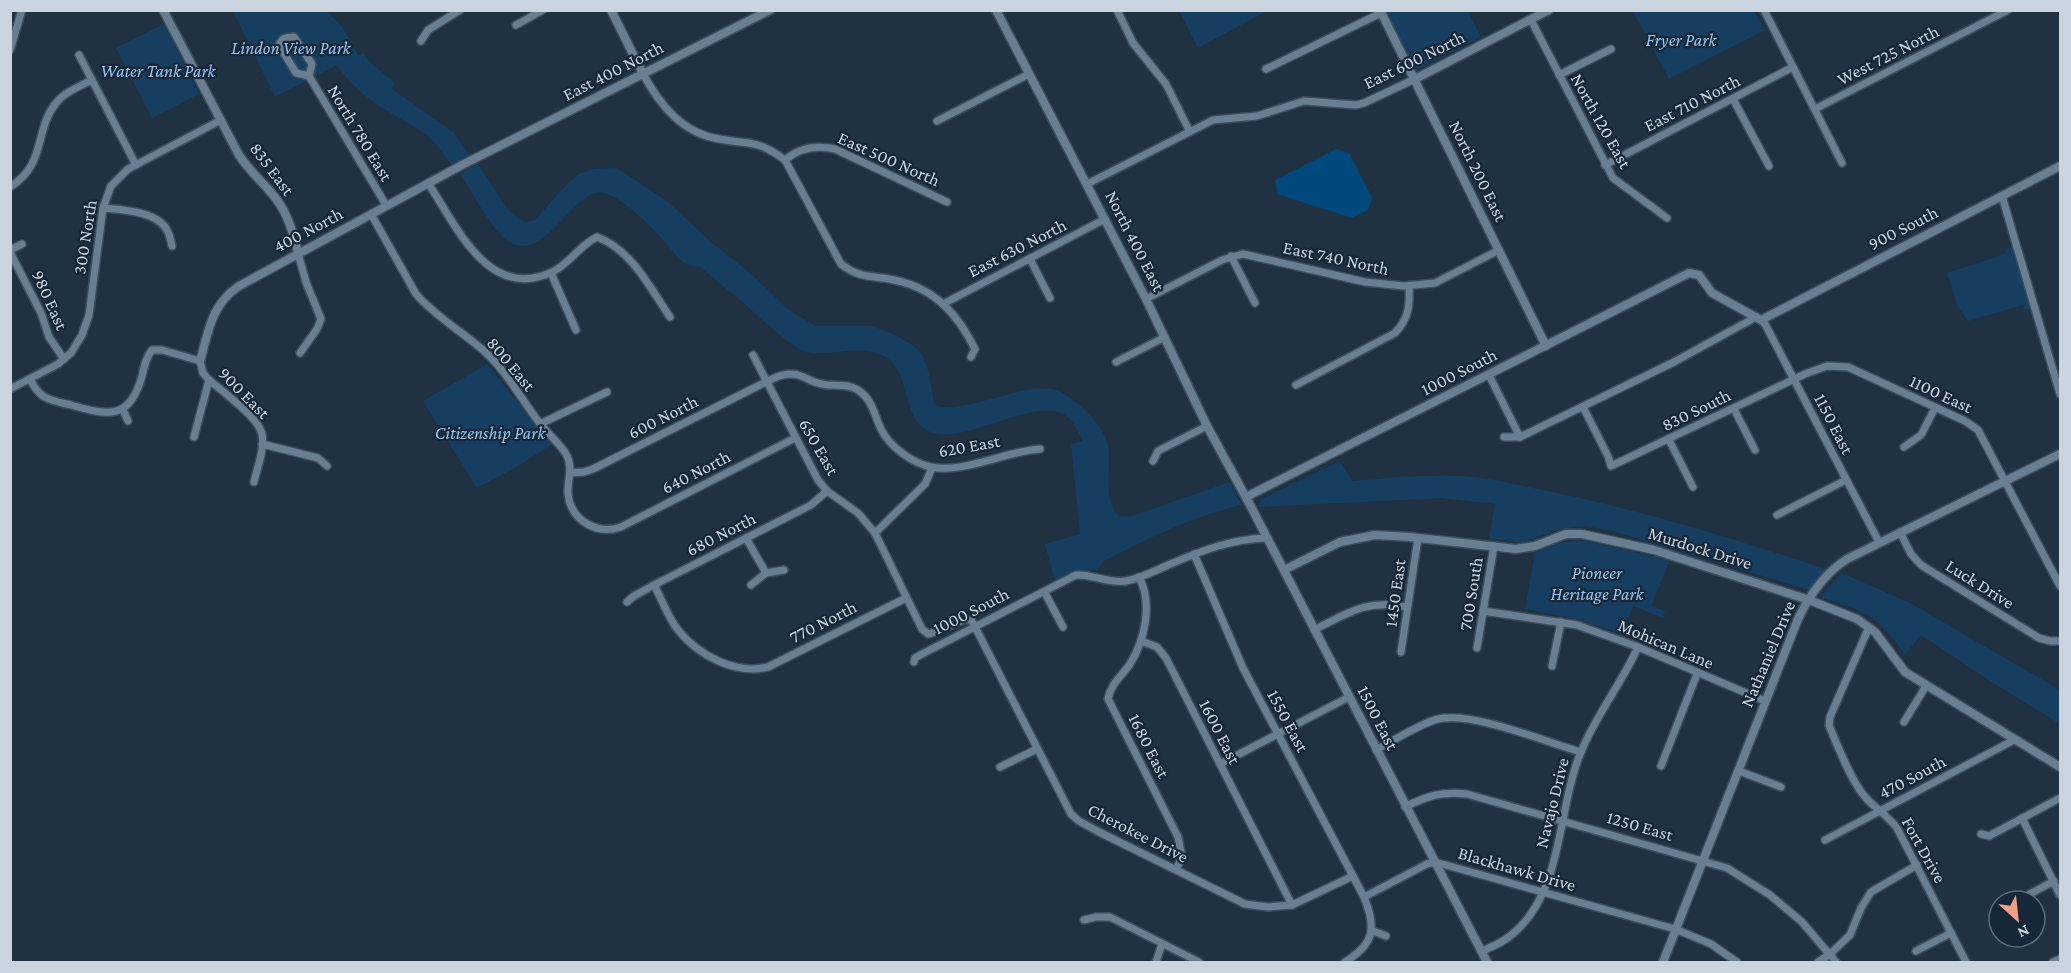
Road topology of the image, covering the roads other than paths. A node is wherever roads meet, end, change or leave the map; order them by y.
1 (22, 10) edge
2 (163, 10) edge
3 (460, 10) edge
4 (543, 10) edge
5 (610, 10) edge
6 (770, 10) edge
7 (996, 10) edge
8 (1118, 10) edge
9 (1549, 10) edge
10 (1764, 10) edge
11 (2007, 10) edge
12 (1380, 12) edge
13 (1532, 20) junction
14 (516, 25) dead end
15 (421, 41) dead end
16 (10, 50) edge
17 (1611, 50) dead end
18 (78, 55) dead end
19 (1793, 68) junction
20 (1266, 69) dead end
21 (644, 74) junction
22 (1029, 74) junction
23 (1559, 75) junction
24 (309, 76) junction
25 (1414, 79) junction
26 (92, 80) junction
27 (1733, 99) junction
28 (1815, 109) junction
29 (221, 120) junction
30 (937, 122) dead end
31 (1189, 130) junction
32 (785, 160) junction
33 (470, 162) joint
34 (1842, 163) dead end
35 (136, 165) junction
36 (1605, 165) junction
37 (1769, 166) dead end
38 (2061, 166) edge
39 (428, 183) junction
40 (1087, 184) junction
41 (10, 187) edge
42 (2002, 196) junction
43 (947, 202) dead end
44 (386, 206) junction
45 (103, 207) junction
46 (371, 214) junction
47 (1667, 218) dead end
48 (1106, 219) junction
49 (22, 244) dead end
50 (172, 246) dead end
51 (1499, 250) junction
52 (10, 251) edge
53 (298, 254) junction
54 (1231, 256) junction
55 (1030, 259) junction
56 (551, 273) junction
57 (1409, 286) junction
58 (1050, 298) dead end
59 (1146, 299) junction
60 (1256, 303) dead end
61 (943, 304) junction
62 (670, 317) dead end
63 (1758, 318) junction
64 (576, 330) dead end
65 (1165, 337) junction
66 (1546, 346) junction
67 (300, 353) dead end
68 (753, 356) dead end
69 (971, 357) dead end
70 (64, 359) junction
71 (200, 361) junction
72 (1116, 362) dead end
73 (1489, 375) junction
74 (30, 379) junction
75 (1794, 379) junction
76 (208, 380) junction
77 (766, 382) junction
78 (1296, 385) dead end
79 (10, 389) edge
80 (607, 392) dead end
81 (2061, 394) edge
82 (1583, 407) junction
83 (1734, 408) junction
84 (1935, 408) junction
85 (123, 410) junction
86 (128, 421) dead end
87 (540, 424) junction
88 (1207, 426) junction
89 (194, 437) dead end
90 (1504, 437) dead end
91 (1521, 437) junction
92 (795, 438) junction
93 (1669, 440) junction
94 (262, 444) junction
95 (1904, 447) dead end
96 (1040, 449) dead end
97 (1755, 450) dead end
98 (2061, 454) edge
99 (1153, 460) dead end
100 (327, 466) dead end
101 (932, 468) junction
102 (571, 472) junction
103 (1846, 480) junction
104 (254, 482) dead end
105 (2005, 482) junction
106 (1693, 487) dead end
107 (1240, 488) joint
108 (827, 491) junction
109 (1245, 497) junction
110 (1777, 515) dead end
111 (610, 530) joint
112 (1900, 532) junction
113 (875, 533) junction
114 (747, 538) junction
115 (1266, 538) junction
116 (1418, 538) junction
117 (1879, 542) junction
118 (1494, 546) junction
119 (1194, 554) junction
120 (784, 570) dead end
121 (1284, 570) junction
122 (2058, 572) edge
123 (766, 573) junction
124 (1139, 578) junction
125 (654, 585) junction
126 (751, 585) dead end
127 (2061, 586) edge
128 (1045, 593) junction
129 (906, 598) junction
130 (1809, 600) junction
131 (627, 602) dead end
132 (1407, 607) junction
133 (1483, 611) junction
134 (1562, 622) junction
135 (977, 627) junction
136 (1063, 627) dead end
137 (1869, 627) junction
138 (1314, 630) junction
139 (1141, 641) junction
140 (2061, 641) edge
141 (1638, 647) junction
142 (1478, 648) dead end
143 (1401, 652) dead end
144 (914, 662) dead end
145 (1552, 666) dead end
146 (1697, 674) junction
147 (1926, 686) junction
148 (1349, 697) junction
149 (1765, 701) junction
150 (1904, 722) dead end
151 (1278, 734) junction
152 (2014, 740) junction
153 (1037, 749) junction
154 (1376, 750) junction
155 (1581, 752) junction
156 (1220, 764) junction
157 (1661, 766) dead end
158 (2061, 766) edge
159 (1000, 767) dead end
160 (1739, 771) junction
161 (1781, 787) dead end
162 (2061, 798) edge
163 (1405, 807) junction
164 (1881, 811) junction
165 (2022, 818) junction
166 (1563, 820) junction
167 (1981, 834) dead end
168 (1825, 840) dead end
169 (1704, 860) junction
170 (1435, 862) junction
171 (1917, 865) junction
172 (1176, 870) junction
173 (1353, 876) junction
174 (2054, 881) junction
175 (2039, 889) edge
176 (1545, 893) junction
177 (2061, 895) edge
178 (1364, 897) junction
179 (1292, 905) junction
180 (1084, 920) dead end
181 (1675, 929) junction
182 (1372, 931) junction
183 (1951, 933) junction
184 (1386, 936) dead end
185 (1162, 944) junction
186 (1482, 951) junction
187 (1916, 951) dead end
188 (1830, 954) junction
189 (2061, 959) edge
190 (1156, 963) edge
191 (1199, 963) edge
192 (1345, 963) edge
193 (1487, 963) edge
194 (1663, 963) edge
195 (1737, 963) edge
196 (1818, 963) edge
197 (1836, 963) edge
198 (1966, 963) edge
199 (2053, 963) edge

1 - 16 street
2 - 29 street, 835 East
3 - 15 street
4 - 14 street
5 - 21 street
6 - 21 street, East 400 North
7 - 22 street, North 400 East
8 - 31 street
9 - 13 street, East 600 North
10 - 19 street
11 - 28 street, West 725 North
12 - 20 street
12 - 25 street, North 200 East
13 - 23 street, North 120 East
13 - 25 street, East 600 North
17 - 23 street
18 - 26 street
19 - 27 street, East 710 North
19 - 28 street
21 - 32 street
21 - 33 street, East 400 North
22 - 30 street
22 - 40 street, North 400 East
23 - 36 street, North 120 East
24 - 24 street, North 780 East
24 - 44 street, North 780 East
25 - 31 street, East 600 North
25 - 51 street, North 200 East
26 - 35 street
26 - 41 street
27 - 36 street, East 710 North
27 - 37 street
28 - 34 street
29 - 35 street, 300 North
29 - 53 street, 835 East
31 - 40 street, East 600 North
32 - 43 street, East 500 North
32 - 61 street
33 - 39 street, 400 North
35 - 45 street, 300 North
36 - 47 street, North 120 East
38 - 42 street, 900 South
39 - 44 street, 400 North
39 - 56 street
40 - 48 street, North 400 East
42 - 63 street, 900 South
42 - 81 street
44 - 46 street, 400 North
45 - 50 street
45 - 70 street, 300 North
46 - 53 street, 400 North
46 - 87 street, 800 East
48 - 55 street, East 630 North
48 - 59 street, North 400 East
49 - 52 street
51 - 57 street, East 740 North
51 - 66 street, North 200 East
52 - 70 street, 980 East
53 - 67 street, 835 East
53 - 71 street, 400 North
54 - 57 street, East 740 North
54 - 59 street
54 - 60 street
55 - 58 street
55 - 61 street, East 630 North
56 - 62 street
56 - 64 street
57 - 78 street
59 - 65 street, North 400 East
61 - 69 street
63 - 66 street, 1000 South
63 - 75 street, 1150 East
63 - 82 street, 900 South
65 - 72 street
65 - 88 street, North 400 East
66 - 73 street, 1000 South
68 - 77 street, 650 East
70 - 74 street, 300 North
71 - 76 street, 900 East
71 - 85 street
73 - 91 street
73 - 109 street, 1000 South
74 - 79 street, 300 North
74 - 85 street
75 - 83 street, 830 South
75 - 84 street, 1100 East
75 - 103 street, 1150 East
76 - 89 street
76 - 94 street, 900 East
77 - 92 street, 650 East
77 - 101 street, 620 East
77 - 102 street, 600 North
80 - 87 street
82 - 91 street, 900 South
82 - 93 street, 830 South
83 - 93 street, 830 South
83 - 97 street
84 - 95 street
84 - 105 street, 1100 East
85 - 86 street
87 - 102 street, 800 East
88 - 99 street
88 - 107 street, North 400 East
90 - 91 street, 900 South
92 - 108 street, 650 East
92 - 111 street, 640 North
93 - 106 street
94 - 100 street
94 - 104 street, 900 East
96 - 101 street, 620 East
98 - 105 street, Nathaniel Drive
101 - 113 street
102 - 111 street, 800 East
103 - 110 street
103 - 117 street, 1150 East
105 - 112 street, Nathaniel Drive
105 - 122 street, 1100 East
107 - 109 street, 1500 East
108 - 113 street, 650 East
108 - 114 street, 680 North
109 - 115 street, 1500 East
112 - 117 street, Nathaniel Drive
112 - 140 street, Luck Drive
113 - 129 street, 650 East
114 - 123 street
114 - 125 street, 680 North
115 - 119 street, 1000 South
115 - 121 street, 1500 East
116 - 118 street, Murdock Drive
116 - 121 street, Murdock Drive
116 - 132 street, 1450 East
117 - 130 street, Nathaniel Drive
118 - 130 street, Murdock Drive
118 - 133 street, 700 South
119 - 124 street, 1000 South
119 - 151 street, 1550 East
120 - 123 street
121 - 138 street, 1500 East
122 - 127 street, 1100 East
123 - 126 street
124 - 128 street, 1000 South
124 - 139 street
125 - 129 street, 770 North
125 - 131 street, 680 North
128 - 135 street, 1000 South
128 - 136 street
129 - 135 street, 650 East
130 - 137 street, Murdock Drive
130 - 149 street, Nathaniel Drive
132 - 138 street
132 - 143 street, 1450 East
133 - 134 street, Mohican Lane
133 - 142 street, 700 South
134 - 141 street, Mohican Lane
134 - 145 street
135 - 144 street, 1000 South
135 - 153 street, Cherokee Drive
137 - 147 street, Murdock Drive
137 - 164 street, Fort Drive
138 - 148 street, 1500 East
139 - 156 street, 1600 East
139 - 172 street, 1680 East
141 - 146 street, Mohican Lane
141 - 155 street, Navajo Drive
146 - 149 street, Mohican Lane
146 - 157 street
147 - 150 street
147 - 152 street, Murdock Drive
148 - 151 street
148 - 154 street, 1500 East
149 - 160 street, Nathaniel Drive
151 - 156 street
151 - 173 street, 1550 East
152 - 158 street, Murdock Drive
152 - 164 street, 470 South
153 - 159 street
153 - 172 street, Cherokee Drive
154 - 155 street
154 - 163 street, 1500 East
155 - 166 street, Navajo Drive
156 - 179 street, 1600 East
160 - 161 street
160 - 169 street, Nathaniel Drive
162 - 165 street
163 - 166 street, 1250 East
163 - 170 street, 1500 East
164 - 168 street, 470 South
164 - 171 street, Fort Drive
165 - 167 street
165 - 174 street
166 - 169 street, 1250 East
166 - 176 street, Navajo Drive
169 - 181 street, Nathaniel Drive
169 - 188 street, 1250 East
170 - 176 street, Blackhawk Drive
170 - 178 street, Blackhawk Drive
170 - 186 street, 1500 East
171 - 183 street, Fort Drive
171 - 188 street
172 - 179 street, Cherokee Drive
173 - 178 street, 1550 East
173 - 179 street, Cherokee Drive
174 - 175 street
174 - 177 street
176 - 181 street, Blackhawk Drive
176 - 186 street, Navajo Drive
178 - 182 street
180 - 185 street
181 - 194 street, Nathaniel Drive
181 - 195 street, Blackhawk Drive
182 - 184 street
182 - 192 street
183 - 187 street
183 - 198 street, Fort Drive
185 - 190 street
185 - 191 street
186 - 193 street, 1500 East
188 - 196 street
188 - 197 street, 1250 East
189 - 199 street

